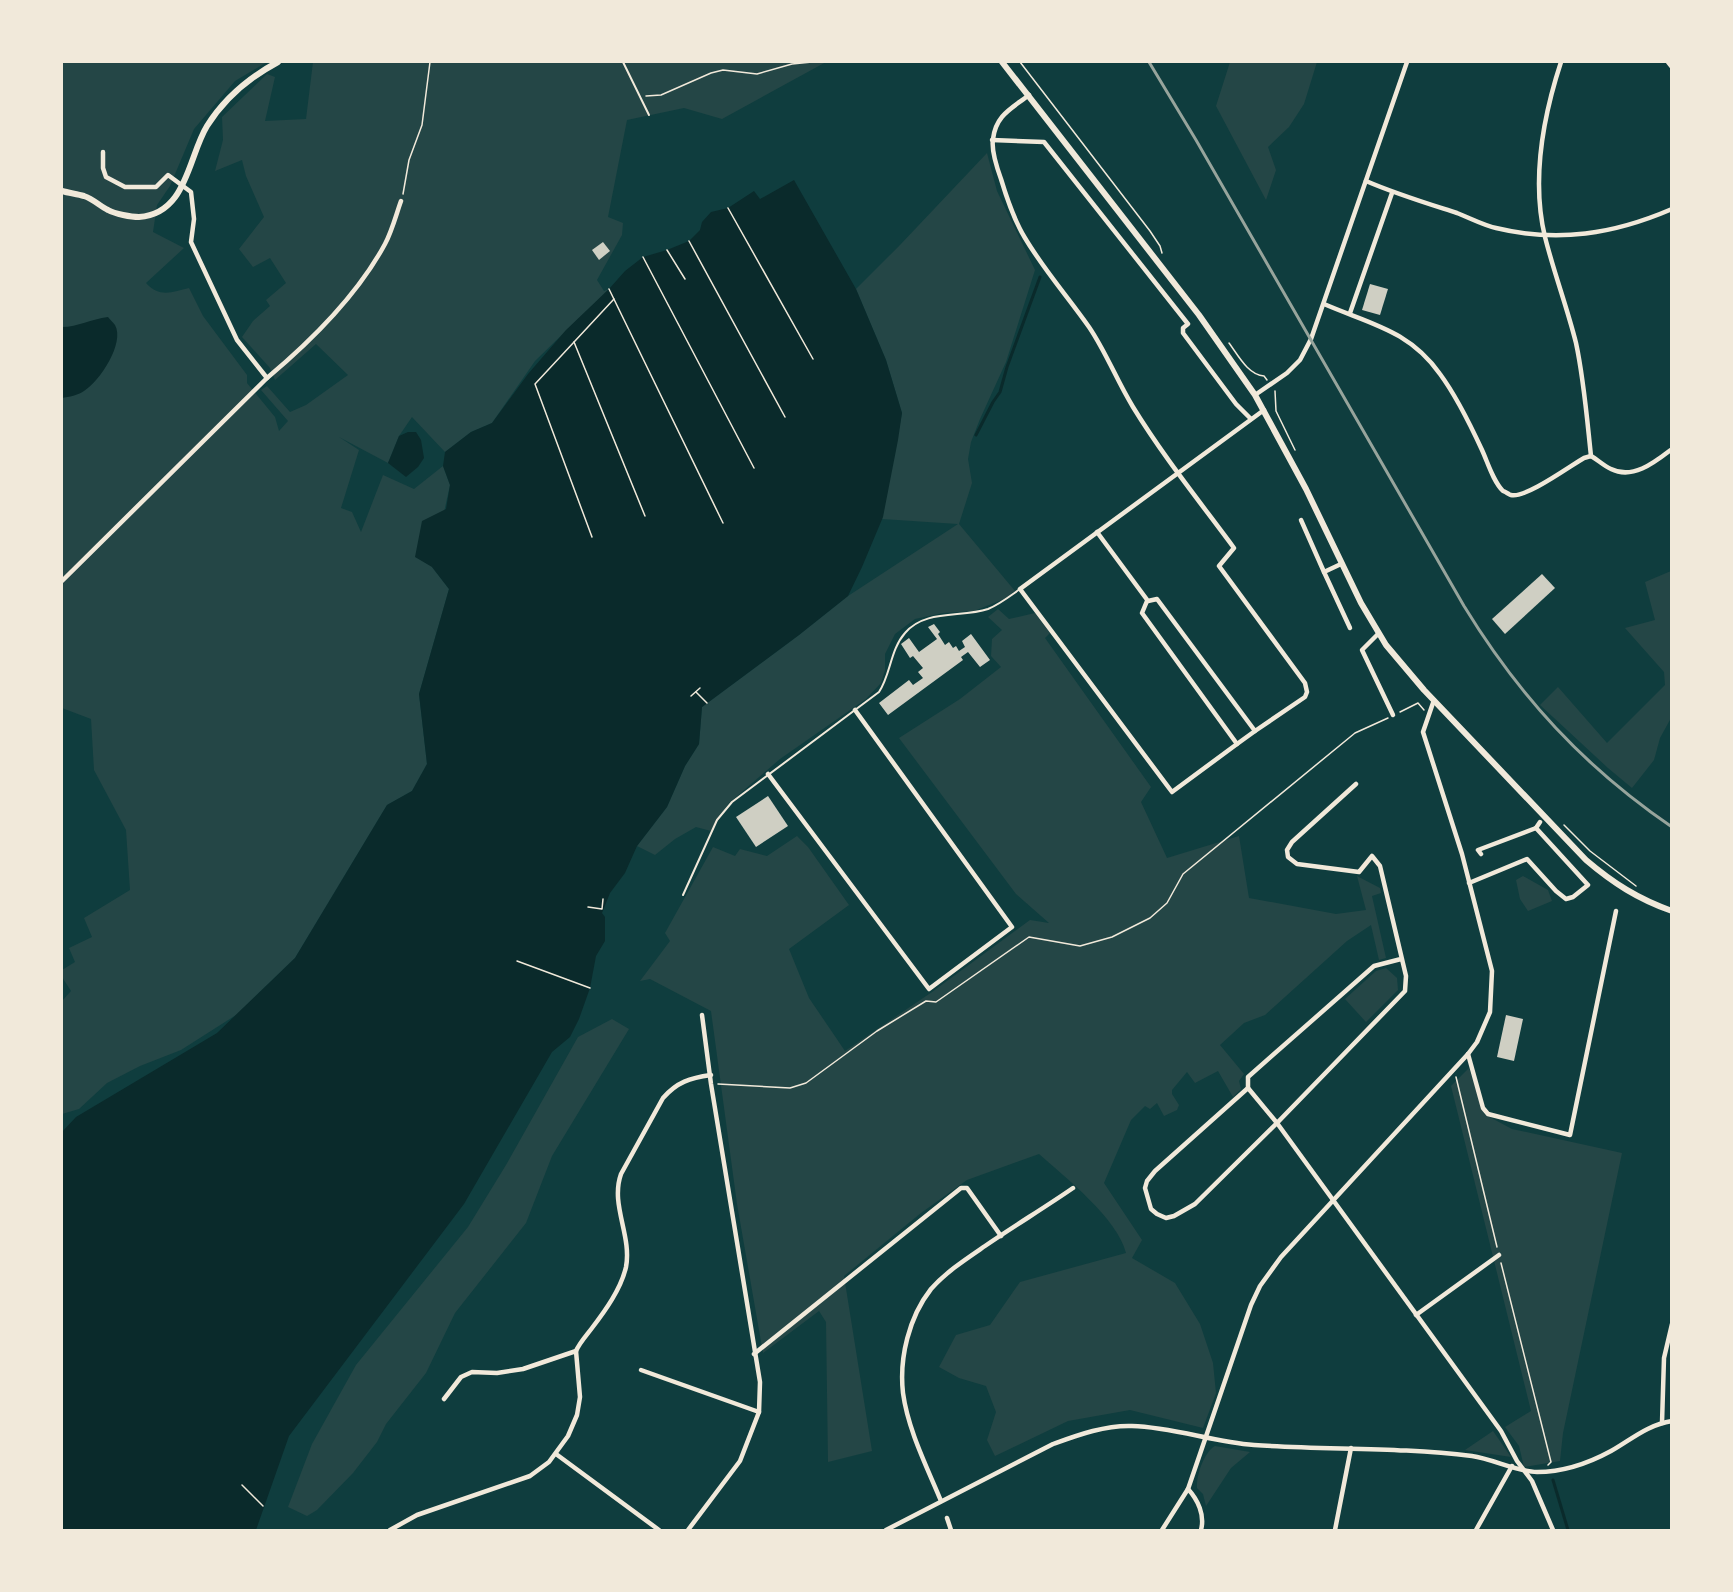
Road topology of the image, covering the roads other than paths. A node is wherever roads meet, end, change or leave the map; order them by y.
1 (278, 62) edge
2 (623, 62) edge
3 (1002, 62) edge
4 (1407, 62) edge
5 (1561, 62) edge
6 (1668, 62) edge
7 (1671, 67) edge
8 (1029, 95) junction
9 (649, 114) dead end
10 (992, 140) junction
11 (103, 152) dead end
12 (1366, 181) junction
13 (183, 185) junction
14 (62, 191) edge
15 (1392, 193) junction
16 (401, 201) road end
17 (1671, 209) edge
18 (1545, 235) junction
19 (1324, 304) junction
20 (1350, 313) junction
21 (267, 378) junction
22 (1255, 395) junction
23 (1264, 410) junction
24 (1251, 419) junction
25 (1671, 449) edge
26 (1591, 456) junction
27 (1178, 473) junction
28 (1301, 520) dead end
29 (1097, 532) junction
30 (1341, 564) junction
31 (1324, 572) junction
32 (62, 581) edge
33 (1020, 589) junction
34 (1147, 601) junction
35 (1350, 628) dead end
36 (1378, 634) junction
37 (1434, 700) junction
38 (855, 710) junction
39 (1393, 715) road end
40 (1255, 731) junction
41 (1237, 744) junction
42 (768, 774) junction
43 (1356, 784) dead end
44 (1540, 822) dead end
45 (1536, 828) junction
46 (1481, 854) dead end
47 (1469, 883) junction
48 (684, 895) dead end
49 (1616, 911) dead end
50 (1671, 911) edge
51 (1401, 959) junction
52 (702, 1016) dead end
53 (1468, 1054) junction
54 (711, 1075) junction
55 (1248, 1088) junction
56 (1276, 1123) junction
57 (1073, 1188) dead end
58 (1333, 1201) junction
59 (1000, 1236) junction
60 (1499, 1255) road end
61 (1416, 1315) junction
62 (1671, 1324) edge
63 (576, 1351) junction
64 (754, 1354) junction
65 (641, 1370) dead end
66 (444, 1400) dead end
67 (759, 1412) junction
68 (1671, 1421) edge
69 (1662, 1423) junction
70 (1206, 1438) junction
71 (1351, 1448) junction
72 (556, 1454) junction
73 (1512, 1466) junction
74 (1526, 1472) junction
75 (1188, 1489) junction
76 (941, 1501) junction
77 (947, 1518) dead end
78 (390, 1530) edge
79 (659, 1530) edge
80 (688, 1530) edge
81 (886, 1530) edge
82 (951, 1530) edge
83 (1162, 1530) edge
84 (1202, 1530) edge
85 (1335, 1530) edge
86 (1476, 1530) edge
87 (1553, 1530) edge

1 - 13 street
2 - 9 lane
3 - 8 street
4 - 12 street
5 - 18 street
6 - 7 street
8 - 10 street
8 - 22 street
10 - 24 street
10 - 27 street
11 - 13 street
12 - 15 street
12 - 19 street
13 - 14 street
13 - 21 street
15 - 18 street
15 - 20 street
16 - 21 street
17 - 18 street
18 - 26 street
19 - 20 street
19 - 22 street
20 - 26 street
21 - 32 street
22 - 23 street
23 - 24 street
23 - 30 street
24 - 27 street
25 - 26 street
27 - 29 street
27 - 40 street
28 - 31 street
29 - 33 street
29 - 34 street
30 - 31 street
30 - 36 street
31 - 35 street
33 - 38 lane
33 - 41 street
34 - 40 street
34 - 41 street
36 - 37 street
36 - 39 street
37 - 47 street
37 - 50 street
38 - 42 lane
38 - 42 street
40 - 41 street
42 - 48 lane
43 - 51 street
44 - 45 street
45 - 46 street
45 - 47 street
47 - 53 street
49 - 53 street
51 - 55 street
51 - 56 street
52 - 54 street
53 - 58 street
54 - 63 street
54 - 64 street
55 - 56 street
55 - 56 street
56 - 58 street
57 - 59 street
58 - 61 street
58 - 70 street
59 - 64 street
59 - 76 street
60 - 61 street
61 - 74 street
62 - 69 street
63 - 66 street
63 - 72 street
64 - 67 street
65 - 67 street
67 - 80 street
68 - 69 street
69 - 74 street
70 - 71 street
70 - 75 street
70 - 76 street
71 - 73 street
71 - 85 street
72 - 78 street
72 - 79 street
73 - 74 street
73 - 86 street
74 - 87 street
75 - 83 street
75 - 84 street
76 - 81 street
77 - 82 street

